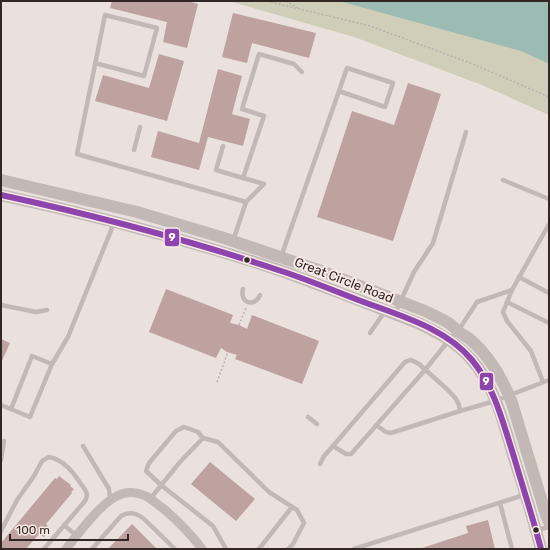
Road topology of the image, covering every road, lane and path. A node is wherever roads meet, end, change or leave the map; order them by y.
1 (267, 1) edge
2 (286, 1) edge
3 (302, 10) junction
4 (95, 63) junction
5 (302, 72) dead end
6 (339, 91) junction
7 (549, 97) edge
8 (140, 127) dead end
9 (466, 132) dead end
10 (223, 146) dead end
11 (134, 150) dead end
12 (243, 178) junction
13 (1, 180) edge
14 (503, 180) dead end
15 (1, 195) edge
16 (549, 200) edge
17 (246, 202) junction
18 (115, 221) junction
19 (549, 224) edge
20 (233, 241) junction
21 (228, 254) junction
22 (281, 257) junction
23 (277, 270) junction
24 (519, 277) junction
25 (243, 289) dead end
26 (512, 290) junction
27 (549, 293) edge
28 (260, 295) dead end
29 (400, 301) junction
30 (248, 302) junction
31 (507, 302) junction
32 (1, 304) edge
33 (47, 310) dead end
34 (390, 312) junction
35 (549, 323) edge
36 (239, 325) dead end
37 (458, 331) junction
38 (370, 333) dead end
39 (449, 340) junction
40 (228, 352) dead end
41 (52, 364) junction
42 (425, 370) junction
43 (549, 380) edge
44 (217, 382) dead end
45 (543, 382) junction
46 (509, 396) junction
47 (496, 401) junction
48 (1, 405) edge
49 (11, 409) junction
50 (460, 411) junction
51 (308, 417) dead end
52 (317, 424) dead end
53 (376, 424) junction
54 (203, 438) junction
55 (4, 441) dead end
56 (82, 446) dead end
57 (333, 446) junction
58 (1, 460) edge
59 (320, 464) dead end
60 (161, 485) junction
61 (525, 494) junction
62 (150, 499) junction
63 (110, 500) junction
64 (500, 503) junction
65 (292, 507) junction
66 (549, 522) edge
67 (64, 525) junction
68 (549, 527) edge
69 (1, 531) edge
70 (536, 531) junction
71 (77, 536) junction
72 (199, 548) edge
73 (44, 549) edge
74 (66, 549) edge
75 (92, 549) edge
76 (175, 549) edge
77 (226, 549) edge
78 (259, 549) edge
79 (288, 549) edge
80 (354, 549) edge
81 (512, 549) edge
82 (541, 549) edge

1 - 3 path
2 - 3 path
3 - 7 path
4 - 4 lane
4 - 17 lane
5 - 12 lane
6 - 6 lane
6 - 22 lane
8 - 11 lane
9 - 29 lane
10 - 12 lane
12 - 17 lane
13 - 20 street, Great Circle Road
14 - 16 lane
15 - 18 street, Great Circle Road
17 - 20 lane
18 - 21 street, Great Circle Road
18 - 41 lane
19 - 24 lane
20 - 21 lane
20 - 22 street, Great Circle Road
21 - 23 street, Great Circle Road
22 - 23 lane
22 - 29 street, Great Circle Road
23 - 34 street, Great Circle Road
24 - 26 lane
24 - 27 lane
25 - 30 lane
26 - 31 lane
26 - 37 lane
28 - 30 lane
29 - 34 lane
29 - 37 street, Great Circle Road
30 - 36 path
31 - 35 lane
31 - 45 lane
32 - 33 lane
34 - 38 lane
34 - 39 street, Great Circle Road
37 - 39 lane
37 - 46 street, Great Circle Road
39 - 42 lane
39 - 47 street, Great Circle Road
40 - 44 path
41 - 49 lane
41 - 49 lane
42 - 50 lane
42 - 53 lane
42 - 57 lane
43 - 45 lane
45 - 46 lane
46 - 47 lane
46 - 66 street, Great Circle Road
47 - 50 lane
47 - 61 street, Great Circle Road
48 - 49 lane
50 - 53 lane
51 - 52 lane
53 - 57 lane
54 - 60 lane
54 - 60 lane
54 - 65 lane
55 - 58 lane
56 - 63 lane
57 - 59 lane
60 - 62 lane
60 - 77 lane
61 - 64 lane
61 - 70 street, Great Circle Road
62 - 63 street
62 - 72 street
63 - 71 street
64 - 80 lane
64 - 81 lane
65 - 78 lane
65 - 79 lane
67 - 69 lane
67 - 71 lane
67 - 73 lane
68 - 70 lane
70 - 82 street, Great Circle Road
71 - 74 street
75 - 76 lane

